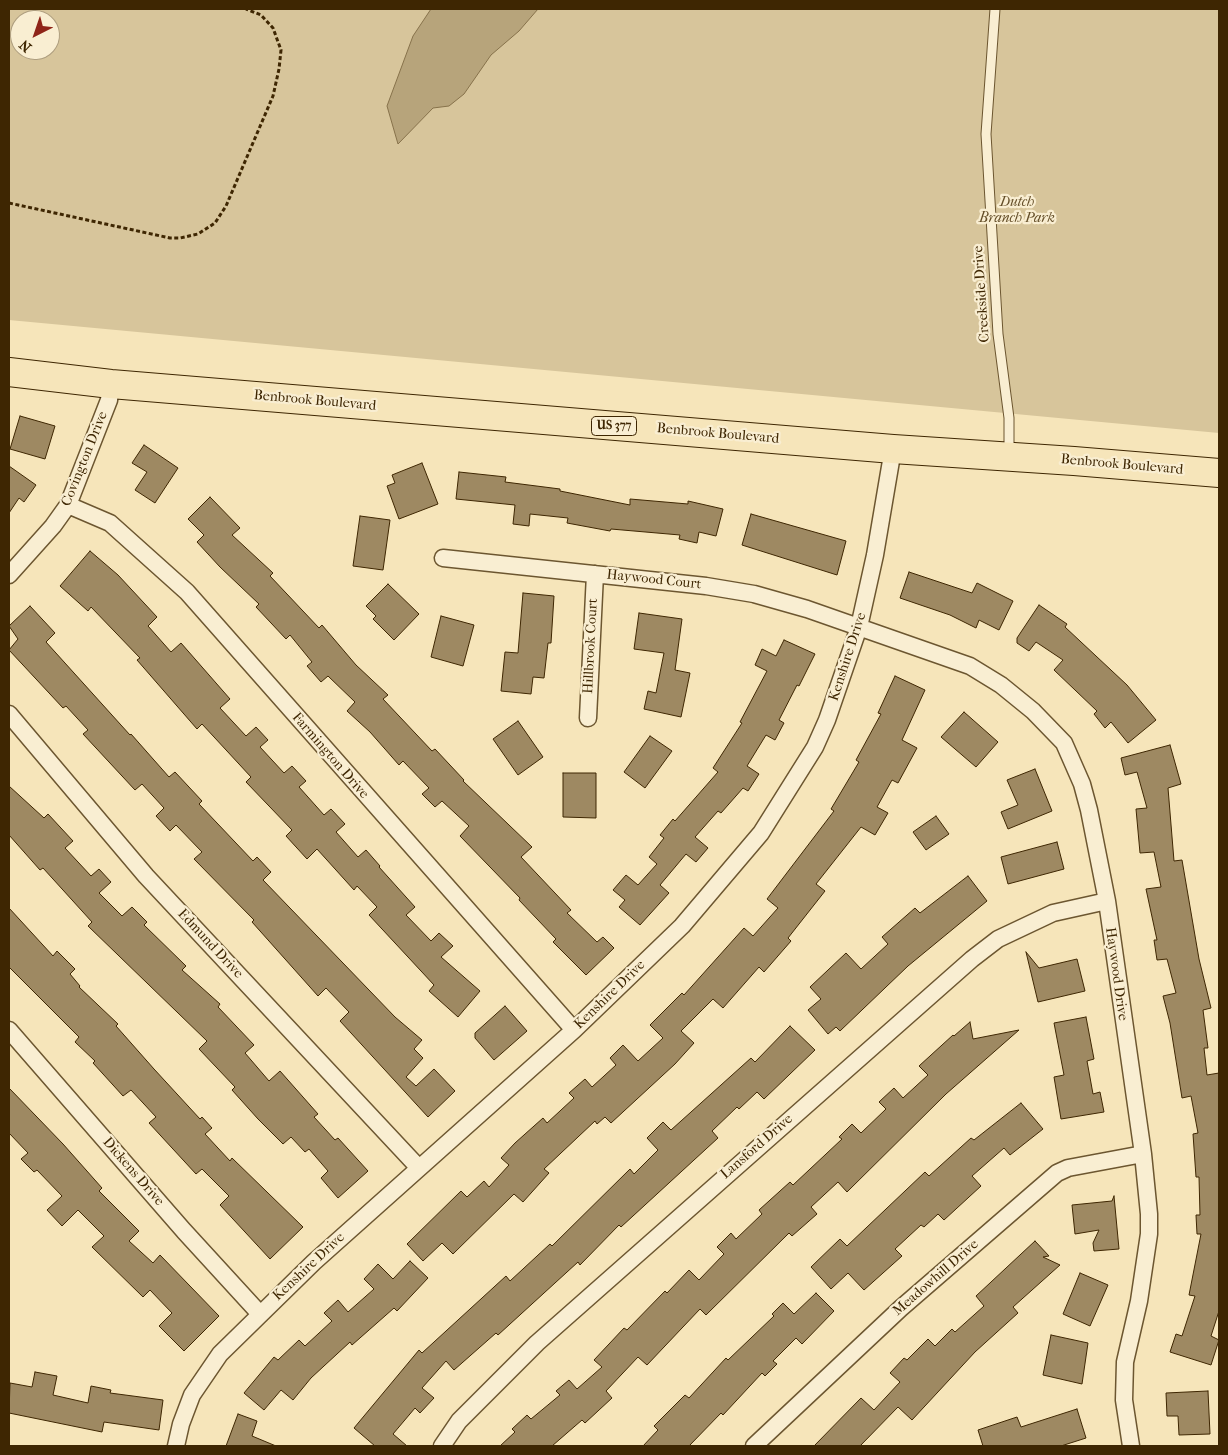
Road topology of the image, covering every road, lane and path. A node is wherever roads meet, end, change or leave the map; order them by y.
1 (246, 9) edge
2 (995, 9) edge
3 (9, 203) edge
4 (9, 372) edge
5 (111, 384) junction
6 (893, 449) junction
7 (1009, 456) junction
8 (1219, 473) edge
9 (68, 506) junction
10 (443, 558) dead end
11 (595, 574) junction
12 (9, 575) edge
13 (859, 627) junction
14 (9, 714) edge
15 (588, 718) dead end
16 (1107, 901) junction
17 (9, 1030) edge
18 (574, 1030) junction
19 (1143, 1154) junction
20 (419, 1168) junction
21 (260, 1314) junction
22 (176, 1446) edge
23 (442, 1446) edge
24 (754, 1446) edge
25 (1131, 1446) edge

1 - 3 path
2 - 7 lane, Creekside Drive
4 - 5 highway, Benbrook Boulevard / US 377
5 - 6 highway, Benbrook Boulevard / US 377
5 - 9 street, Covington Drive
6 - 7 highway, Benbrook Boulevard / US 377
6 - 13 street, Kenshire Drive
7 - 8 highway, Benbrook Boulevard / US 377
9 - 12 street, Covington Drive
9 - 18 street, Farmington Drive
10 - 11 street, Haywood Court
11 - 13 street, Haywood Court
11 - 15 street, Hillbrook Court
13 - 16 street, Haywood Drive
13 - 18 street, Kenshire Drive
14 - 20 street, Edmund Drive
16 - 19 street, Haywood Drive
16 - 23 street, Lansford Drive
17 - 21 street, Dickens Drive
18 - 20 street, Kenshire Drive
19 - 24 street, Meadowhill Drive
19 - 25 street, Haywood Drive
20 - 21 street, Kenshire Drive
21 - 22 street, Kenshire Drive

